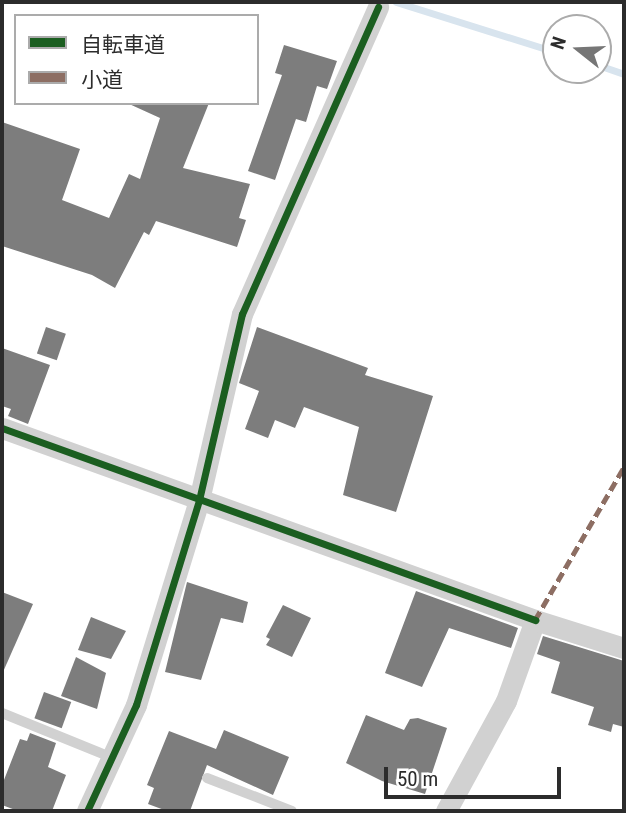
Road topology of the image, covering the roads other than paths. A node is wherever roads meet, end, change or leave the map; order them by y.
1 (378, 7) dead end
2 (2, 428) edge
3 (199, 500) junction
4 (535, 620) junction
5 (624, 648) edge
6 (2, 713) edge
7 (113, 758) junction
8 (208, 778) dead end
9 (86, 811) edge
10 (292, 811) edge
11 (446, 811) edge

1 - 3 street
2 - 3 street
3 - 4 street
3 - 7 street
4 - 5 street
4 - 11 street
6 - 7 lane
7 - 9 street
8 - 10 lane

